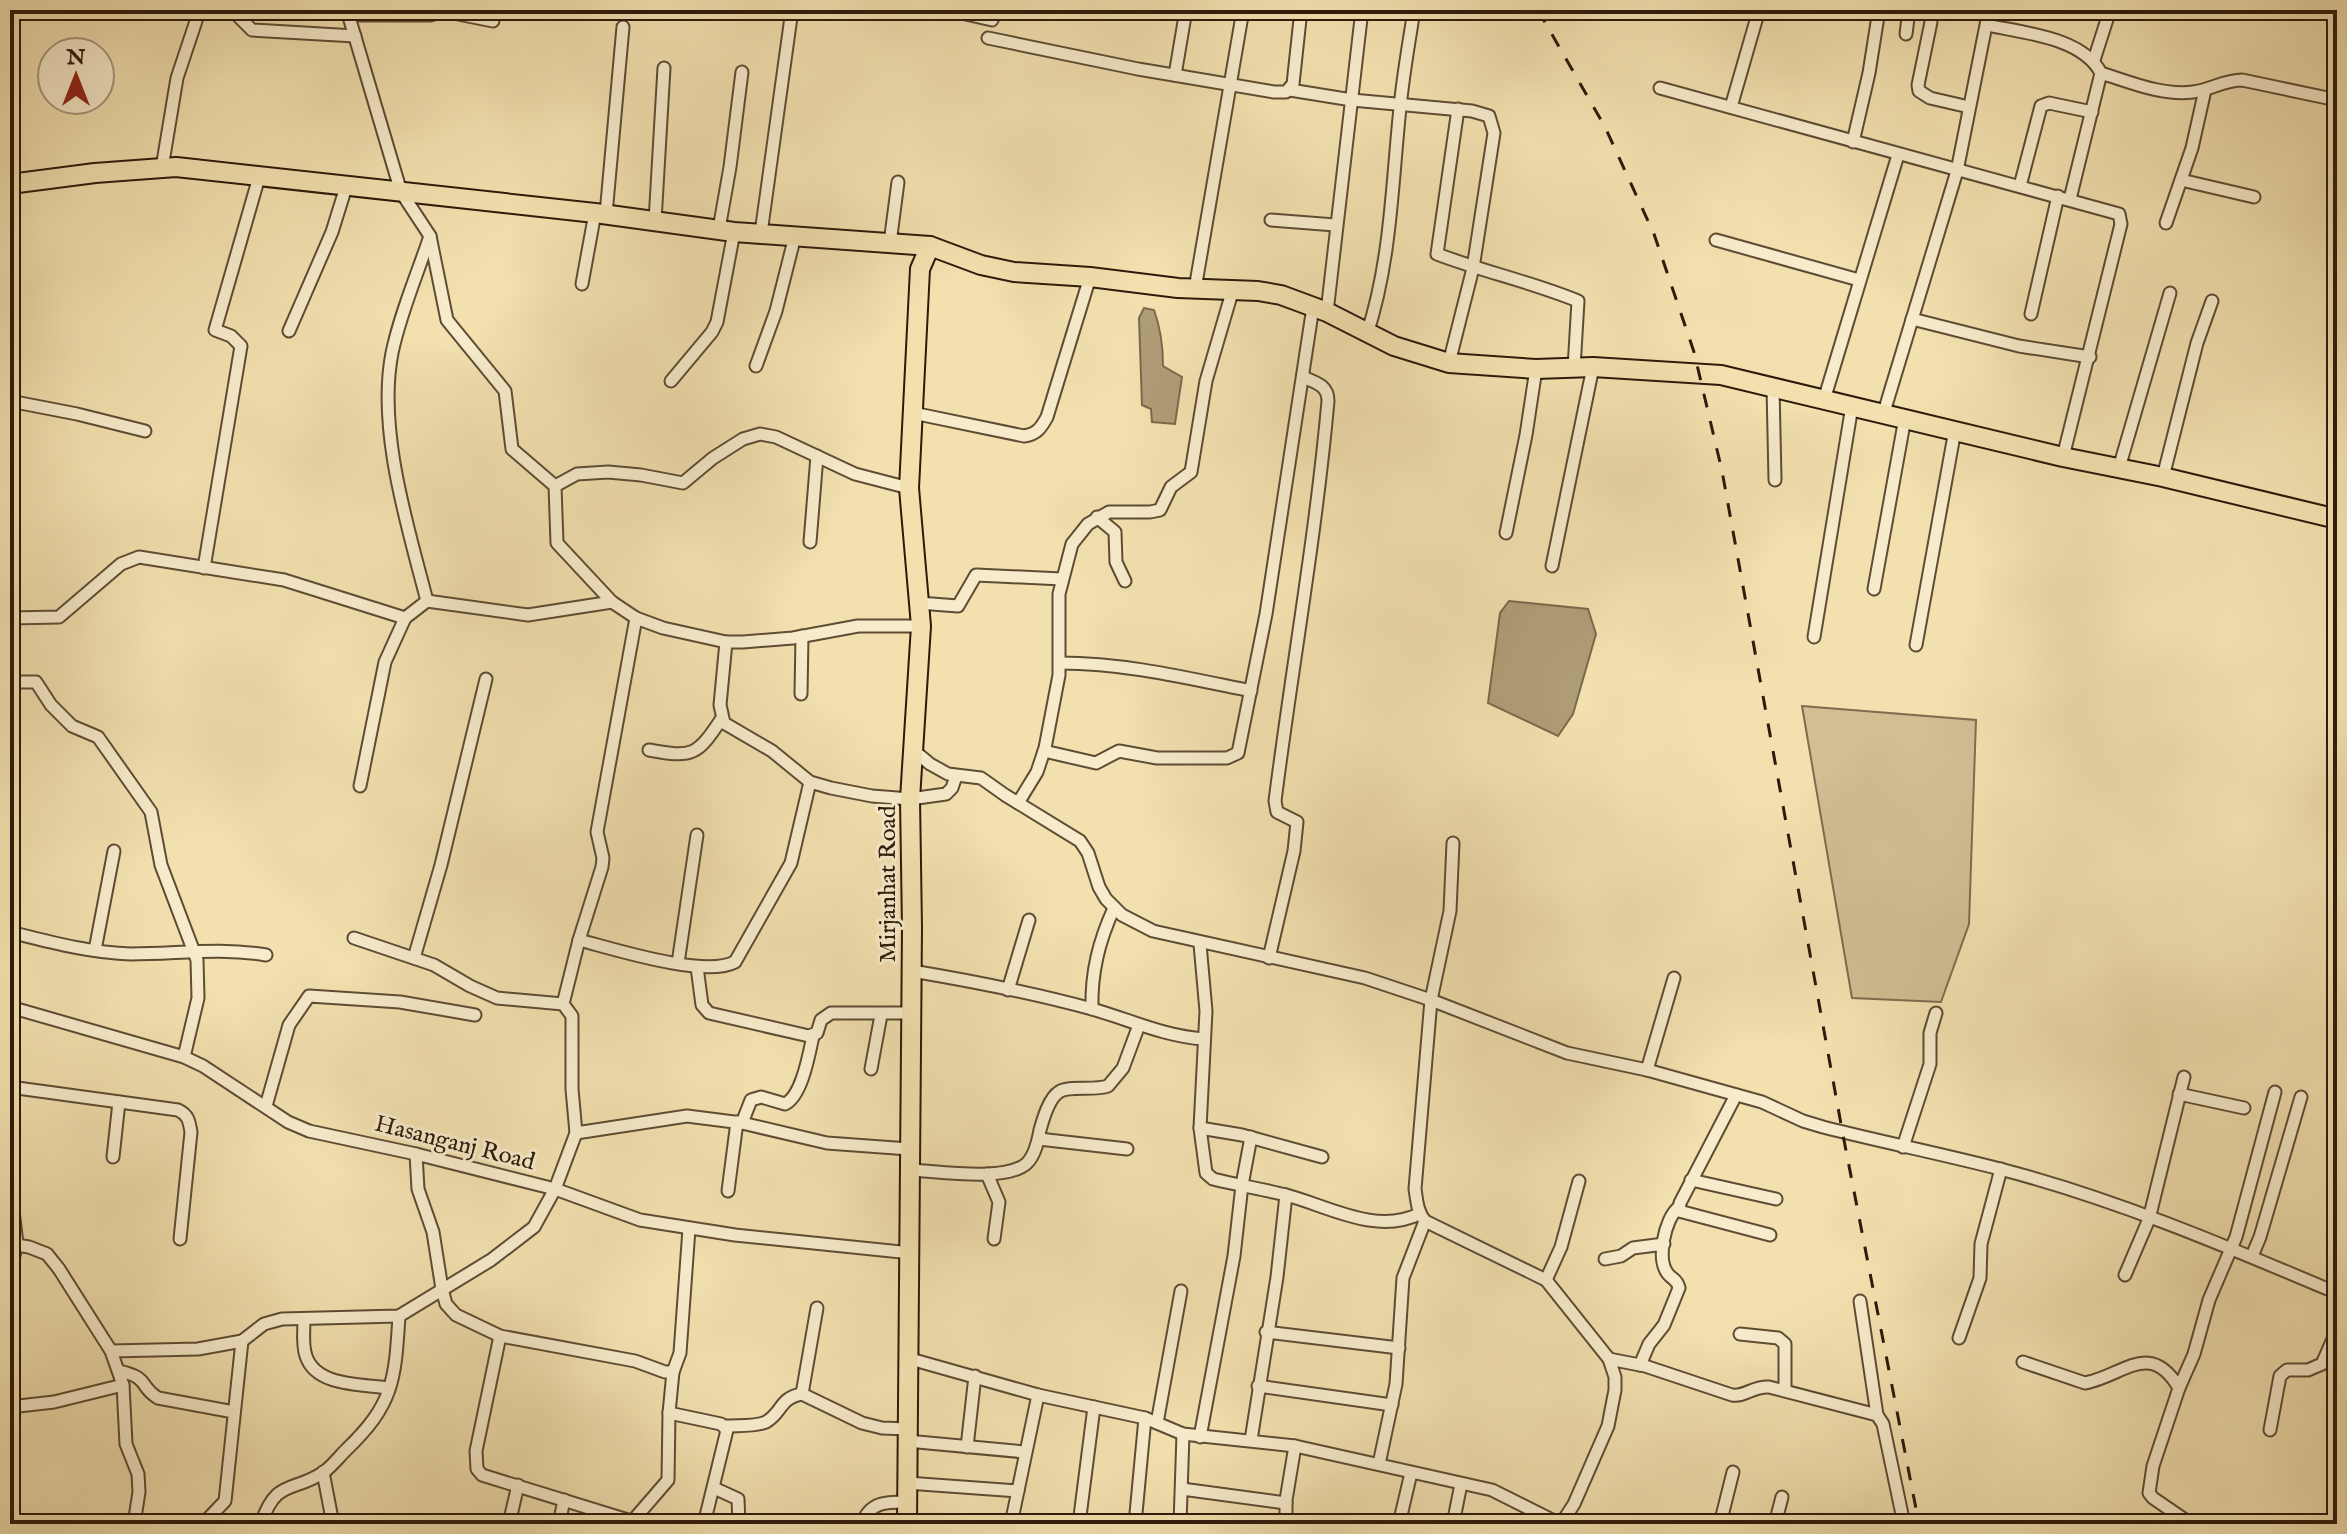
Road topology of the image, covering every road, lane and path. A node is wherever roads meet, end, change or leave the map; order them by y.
1 (13, 10) edge
2 (232, 10) edge
3 (792, 10) edge
4 (948, 10) edge
5 (1186, 10) edge
6 (1243, 10) edge
7 (1301, 10) edge
8 (1362, 10) edge
9 (1414, 10) edge
10 (1759, 10) edge
11 (1879, 10) edge
12 (1909, 10) edge
13 (1989, 10) edge
14 (2110, 10) edge
15 (443, 11) edge
16 (348, 12) edge
17 (992, 20) dead end
18 (196, 21) dead end
19 (493, 21) dead end
20 (1931, 22) dead end
21 (1987, 25) junction
22 (623, 27) dead end
23 (1906, 34) dead end
24 (355, 36) junction
25 (988, 38) dead end
26 (2094, 60) junction
27 (10, 63) edge
28 (664, 68) dead end
29 (742, 72) dead end
30 (2101, 73) junction
31 (1175, 75) junction
32 (1231, 84) junction
33 (1660, 88) dead end
34 (1290, 90) junction
35 (2205, 90) junction
36 (1352, 100) junction
37 (2337, 100) edge
38 (1400, 105) junction
39 (1731, 107) junction
40 (1969, 107) junction
41 (1458, 109) junction
42 (2092, 112) junction
43 (1853, 142) junction
44 (1898, 155) junction
45 (162, 168) junction
46 (1957, 171) junction
47 (259, 177) junction
48 (2181, 180) junction
49 (898, 182) dead end
50 (10, 184) edge
51 (2020, 186) junction
52 (346, 187) junction
53 (401, 192) junction
54 (2254, 197) dead end
55 (2064, 198) junction
56 (601, 214) junction
57 (1271, 220) dead end
58 (655, 221) junction
59 (2166, 223) dead end
60 (1335, 225) junction
61 (727, 230) junction
62 (761, 233) junction
63 (430, 236) junction
64 (795, 236) junction
65 (1716, 240) dead end
66 (890, 243) junction
67 (930, 246) junction
68 (1473, 268) junction
69 (1090, 277) junction
70 (1859, 280) junction
71 (582, 284) dead end
72 (1195, 289) junction
73 (1233, 289) junction
74 (2170, 293) dead end
75 (2212, 301) dead end
76 (1320, 310) junction
77 (2031, 314) dead end
78 (1912, 319) junction
79 (289, 331) dead end
80 (1367, 334) junction
81 (2090, 357) junction
82 (1449, 363) junction
83 (756, 366) dead end
84 (1583, 367) junction
85 (1536, 369) junction
86 (1303, 377) junction
87 (671, 381) dead end
88 (1773, 387) junction
89 (1824, 400) junction
90 (10, 401) edge
91 (1852, 406) junction
92 (1884, 412) junction
93 (913, 413) junction
94 (1905, 418) junction
95 (1955, 430) junction
96 (145, 431) dead end
97 (817, 456) junction
98 (2063, 457) junction
99 (2119, 468) junction
100 (2163, 477) junction
101 (1775, 480) dead end
102 (555, 486) junction
103 (909, 488) junction
104 (1097, 517) junction
105 (2337, 519) edge
106 (1506, 533) dead end
107 (810, 542) dead end
108 (1552, 566) dead end
109 (204, 568) junction
110 (1062, 579) junction
111 (1125, 581) dead end
112 (1874, 589) dead end
113 (427, 601) junction
114 (612, 602) junction
115 (919, 603) junction
116 (10, 618) edge
117 (405, 618) junction
118 (636, 618) junction
119 (921, 626) junction
120 (802, 636) junction
121 (1814, 637) dead end
122 (726, 642) junction
123 (1916, 645) dead end
124 (1060, 663) junction
125 (486, 679) dead end
126 (10, 682) edge
127 (1251, 691) junction
128 (801, 694) dead end
129 (722, 718) junction
130 (912, 748) junction
131 (649, 750) dead end
132 (1044, 751) junction
133 (956, 776) junction
134 (810, 782) junction
135 (360, 786) dead end
136 (910, 799) junction
137 (1018, 803) junction
138 (697, 835) dead end
139 (1453, 843) dead end
140 (114, 851) dead end
141 (1114, 908) junction
142 (1029, 920) dead end
143 (10, 932) edge
144 (354, 938) dead end
145 (579, 940) junction
146 (1200, 944) junction
147 (95, 950) junction
148 (192, 950) junction
149 (266, 955) dead end
150 (414, 958) junction
151 (1269, 958) junction
152 (678, 963) junction
153 (697, 967) junction
154 (912, 971) junction
155 (1674, 978) dead end
156 (1008, 990) junction
157 (1431, 1000) junction
158 (563, 1004) junction
159 (10, 1007) edge
160 (1092, 1009) junction
161 (911, 1013) junction
162 (1936, 1013) dead end
163 (475, 1015) dead end
164 (881, 1015) junction
165 (1139, 1025) junction
166 (813, 1036) junction
167 (1204, 1039) junction
168 (184, 1057) junction
169 (871, 1069) dead end
170 (1647, 1070) junction
171 (2184, 1077) dead end
172 (10, 1087) edge
173 (2275, 1092) dead end
174 (2179, 1094) junction
175 (1736, 1095) junction
176 (2301, 1097) dead end
177 (119, 1102) junction
178 (266, 1106) junction
179 (2244, 1108) dead end
180 (739, 1122) junction
181 (1200, 1128) junction
182 (576, 1133) junction
183 (1251, 1137) junction
184 (1039, 1139) junction
185 (1903, 1147) junction
186 (909, 1149) junction
187 (1127, 1149) dead end
188 (416, 1154) junction
189 (113, 1157) dead end
190 (1322, 1157) dead end
191 (2001, 1169) junction
192 (910, 1170) junction
193 (987, 1174) junction
194 (1691, 1180) junction
195 (1579, 1181) dead end
196 (10, 1185) edge
197 (1242, 1185) junction
198 (555, 1189) junction
199 (728, 1191) dead end
200 (1286, 1195) junction
201 (1776, 1199) dead end
202 (1678, 1208) junction
203 (1422, 1218) junction
204 (2149, 1219) junction
205 (689, 1229) junction
206 (1770, 1235) dead end
207 (180, 1239) dead end
208 (994, 1239) dead end
209 (14, 1244) edge
210 (1664, 1244) junction
211 (2232, 1250) junction
212 (911, 1253) junction
213 (2252, 1256) junction
214 (1605, 1259) dead end
215 (10, 1270) edge
216 (2125, 1275) dead end
217 (1546, 1280) junction
218 (442, 1289) junction
219 (1181, 1291) dead end
220 (2337, 1293) edge
221 (1860, 1301) dead end
222 (817, 1308) dead end
223 (399, 1316) junction
224 (304, 1319) junction
225 (2337, 1330) edge
226 (1266, 1332) junction
227 (1740, 1334) dead end
228 (500, 1336) junction
229 (1959, 1338) dead end
230 (242, 1341) junction
231 (1399, 1348) junction
232 (111, 1351) junction
233 (907, 1358) junction
234 (1609, 1359) junction
235 (2023, 1362) dead end
236 (1640, 1365) junction
237 (119, 1371) junction
238 (673, 1372) junction
239 (975, 1376) junction
240 (123, 1385) junction
241 (1258, 1386) junction
242 (389, 1388) junction
243 (2179, 1388) junction
244 (1785, 1390) junction
245 (802, 1394) junction
246 (1038, 1395) junction
247 (1392, 1405) junction
248 (10, 1407) edge
249 (1094, 1407) junction
250 (234, 1412) junction
251 (669, 1413) junction
252 (1877, 1415) junction
253 (1145, 1418) junction
254 (1157, 1423) junction
255 (726, 1426) junction
256 (2270, 1430) dead end
257 (1183, 1434) junction
258 (907, 1435) junction
259 (1200, 1437) junction
260 (1251, 1440) junction
261 (1295, 1446) junction
262 (967, 1447) junction
263 (1025, 1452) junction
264 (1379, 1464) junction
265 (323, 1472) junction
266 (1733, 1472) dead end
267 (1411, 1473) junction
268 (1461, 1484) junction
269 (518, 1485) junction
270 (714, 1488) junction
271 (1182, 1489) junction
272 (1018, 1491) junction
273 (908, 1493) junction
274 (1782, 1497) dead end
275 (564, 1500) junction
276 (1286, 1503) junction
277 (631, 1523) edge
278 (134, 1524) edge
279 (203, 1524) edge
280 (261, 1524) edge
281 (333, 1524) edge
282 (509, 1524) edge
283 (559, 1524) edge
284 (704, 1524) edge
285 (739, 1524) edge
286 (862, 1524) edge
287 (907, 1524) edge
288 (1011, 1524) edge
289 (1079, 1524) edge
290 (1135, 1524) edge
291 (1180, 1524) edge
292 (1286, 1524) edge
293 (1399, 1524) edge
294 (1453, 1524) edge
295 (1561, 1524) edge
296 (1720, 1524) edge
297 (1775, 1524) edge
298 (1904, 1524) edge
299 (2191, 1524) edge

1 - 27 street
2 - 24 street
3 - 62 street
4 - 17 street
5 - 31 street
6 - 32 street
7 - 34 street
8 - 36 street
9 - 38 street
10 - 39 street
11 - 43 street
12 - 23 street
13 - 21 street
14 - 26 street
15 - 16 street
15 - 19 street
16 - 24 street
18 - 45 street
20 - 40 street
21 - 26 street
21 - 40 street
22 - 56 street
24 - 53 street
25 - 31 street
26 - 30 street
28 - 58 street
29 - 61 street
30 - 35 street
30 - 42 street
31 - 32 street
32 - 34 street
32 - 72 street
33 - 39 street
34 - 36 street
35 - 37 street
35 - 48 street
36 - 38 street
36 - 60 street
38 - 41 street
38 - 80 street
39 - 43 street
40 - 46 street
41 - 68 street
41 - 68 street
42 - 51 street
42 - 55 street
43 - 44 street
44 - 46 street
44 - 70 street
45 - 47 main road
45 - 50 main road
46 - 51 street
46 - 78 street
47 - 52 main road
47 - 109 street
48 - 54 street
48 - 59 street
49 - 66 street
51 - 55 street
52 - 53 main road
52 - 79 street
53 - 56 main road
53 - 63 street
55 - 77 street
55 - 81 street
56 - 58 main road
56 - 71 street
57 - 60 street
58 - 61 main road
60 - 76 street
61 - 62 main road
61 - 87 street
62 - 64 main road
63 - 102 street
63 - 113 street
64 - 66 main road
64 - 83 street
65 - 70 street
66 - 67 main road
67 - 69 main road
67 - 93 main road, Mirjanhat Road
68 - 82 street
68 - 84 street
69 - 72 main road
69 - 93 street
70 - 89 street
72 - 73 main road
73 - 76 main road
73 - 104 street
74 - 99 street
75 - 100 street
76 - 80 main road
76 - 86 street
78 - 81 street
78 - 92 street
80 - 82 main road
81 - 98 street
82 - 85 main road
84 - 85 main road
84 - 88 main road
84 - 108 street
85 - 106 street
86 - 127 street
86 - 151 street
88 - 89 main road
88 - 101 street
89 - 91 main road
90 - 96 street
91 - 92 main road
91 - 121 street
92 - 94 main road
93 - 103 main road, Mirjanhat Road
94 - 95 main road
94 - 112 street
95 - 98 main road
95 - 123 street
97 - 102 street
97 - 103 street
97 - 107 street
98 - 99 main road
99 - 100 main road
100 - 105 main road
102 - 114 street
103 - 115 main road, Mirjanhat Road
104 - 110 street
104 - 111 street
109 - 116 street
109 - 117 street
110 - 115 street
110 - 124 street
113 - 114 street
113 - 117 street
114 - 118 street
115 - 119 main road, Mirjanhat Road
117 - 135 street
118 - 122 street
118 - 145 street
119 - 120 street
119 - 130 main road, Mirjanhat Road
120 - 122 street
120 - 128 street
122 - 129 street
124 - 127 street
124 - 132 street
125 - 150 street
126 - 148 street
127 - 132 street
129 - 131 street
129 - 134 street
130 - 133 street
130 - 136 main road, Mirjanhat Road
132 - 137 street
133 - 136 street
133 - 137 street
134 - 136 street
134 - 153 street
136 - 154 main road, Mirjanhat Road
137 - 141 street
138 - 152 street
139 - 157 street
140 - 147 street
141 - 146 street
141 - 160 street
142 - 156 street
143 - 147 street
144 - 150 street
145 - 152 street
145 - 158 street
146 - 151 street
146 - 167 street
147 - 148 street
148 - 149 street
148 - 168 street
150 - 158 street
151 - 157 street
152 - 153 street
153 - 166 street
154 - 156 street
154 - 161 main road, Mirjanhat Road
155 - 170 street
156 - 160 street
157 - 170 street
157 - 203 street
158 - 182 street
159 - 168 street, Hasanganj Road
160 - 165 street
161 - 164 street
161 - 186 main road, Mirjanhat Road
162 - 185 street
163 - 178 street
164 - 166 street
164 - 169 street
165 - 167 street
165 - 184 street
166 - 180 street
167 - 181 street
168 - 178 street, Hasanganj Road
170 - 175 street
171 - 174 street
172 - 177 street
173 - 211 street
174 - 179 street
174 - 204 street
175 - 185 street
175 - 194 street
176 - 213 street
177 - 189 street
177 - 207 street
178 - 188 street, Hasanganj Road
180 - 182 street
180 - 186 street
180 - 199 street
181 - 183 street
181 - 197 street
182 - 198 street
183 - 190 street
183 - 197 street
184 - 187 street
184 - 193 street
185 - 191 street
186 - 192 main road, Mirjanhat Road
188 - 198 street, Hasanganj Road
188 - 218 street
191 - 204 street
191 - 229 street
192 - 193 street
192 - 212 main road, Mirjanhat Road
193 - 208 street
194 - 201 street
194 - 202 street
195 - 217 street
196 - 209 street
197 - 200 street
197 - 259 street
198 - 205 street, Hasanganj Road
198 - 218 street
200 - 203 street
200 - 226 street
202 - 206 street
202 - 210 street
203 - 217 street
203 - 231 street
204 - 211 street
204 - 216 street
205 - 212 street, Hasanganj Road
205 - 238 street
209 - 215 street
209 - 232 street
210 - 214 street
210 - 236 street
211 - 213 street
211 - 243 street
212 - 233 main road, Mirjanhat Road
213 - 220 street
217 - 234 street
218 - 223 street
218 - 228 street
219 - 254 street
221 - 252 street
222 - 245 street
223 - 224 street
223 - 242 street
224 - 230 street
224 - 242 street
225 - 256 street
226 - 231 street
226 - 241 street
227 - 244 street
228 - 238 street
228 - 269 street
230 - 232 street
230 - 250 street
231 - 247 street
232 - 237 street
233 - 239 street
233 - 258 main road, Mirjanhat Road
234 - 236 street
234 - 295 street
235 - 243 street
236 - 244 street
237 - 240 street
237 - 250 street
238 - 251 street
239 - 246 street
239 - 262 street
240 - 248 street
240 - 278 street
241 - 247 street
241 - 260 street
242 - 265 street
243 - 299 street
244 - 252 street
245 - 255 street
245 - 258 street
246 - 249 street
246 - 263 street
247 - 264 street
249 - 253 street
249 - 289 street
250 - 279 street
251 - 255 street
251 - 277 street
252 - 298 street
253 - 254 street
253 - 290 street
254 - 257 street
255 - 270 street
257 - 259 street
257 - 271 street
258 - 262 street
258 - 273 main road, Mirjanhat Road
259 - 260 street
260 - 261 street
261 - 264 street
261 - 276 street
262 - 263 street
263 - 272 street
264 - 267 street
265 - 280 street
265 - 281 street
266 - 296 street
267 - 268 street
267 - 293 street
268 - 294 street
268 - 295 street
269 - 275 street
269 - 282 street
270 - 284 street
270 - 285 street
271 - 276 street
271 - 291 street
272 - 273 street
272 - 288 street
273 - 286 street
273 - 287 main road, Mirjanhat Road
274 - 297 street
275 - 277 street
275 - 283 street
276 - 292 street

